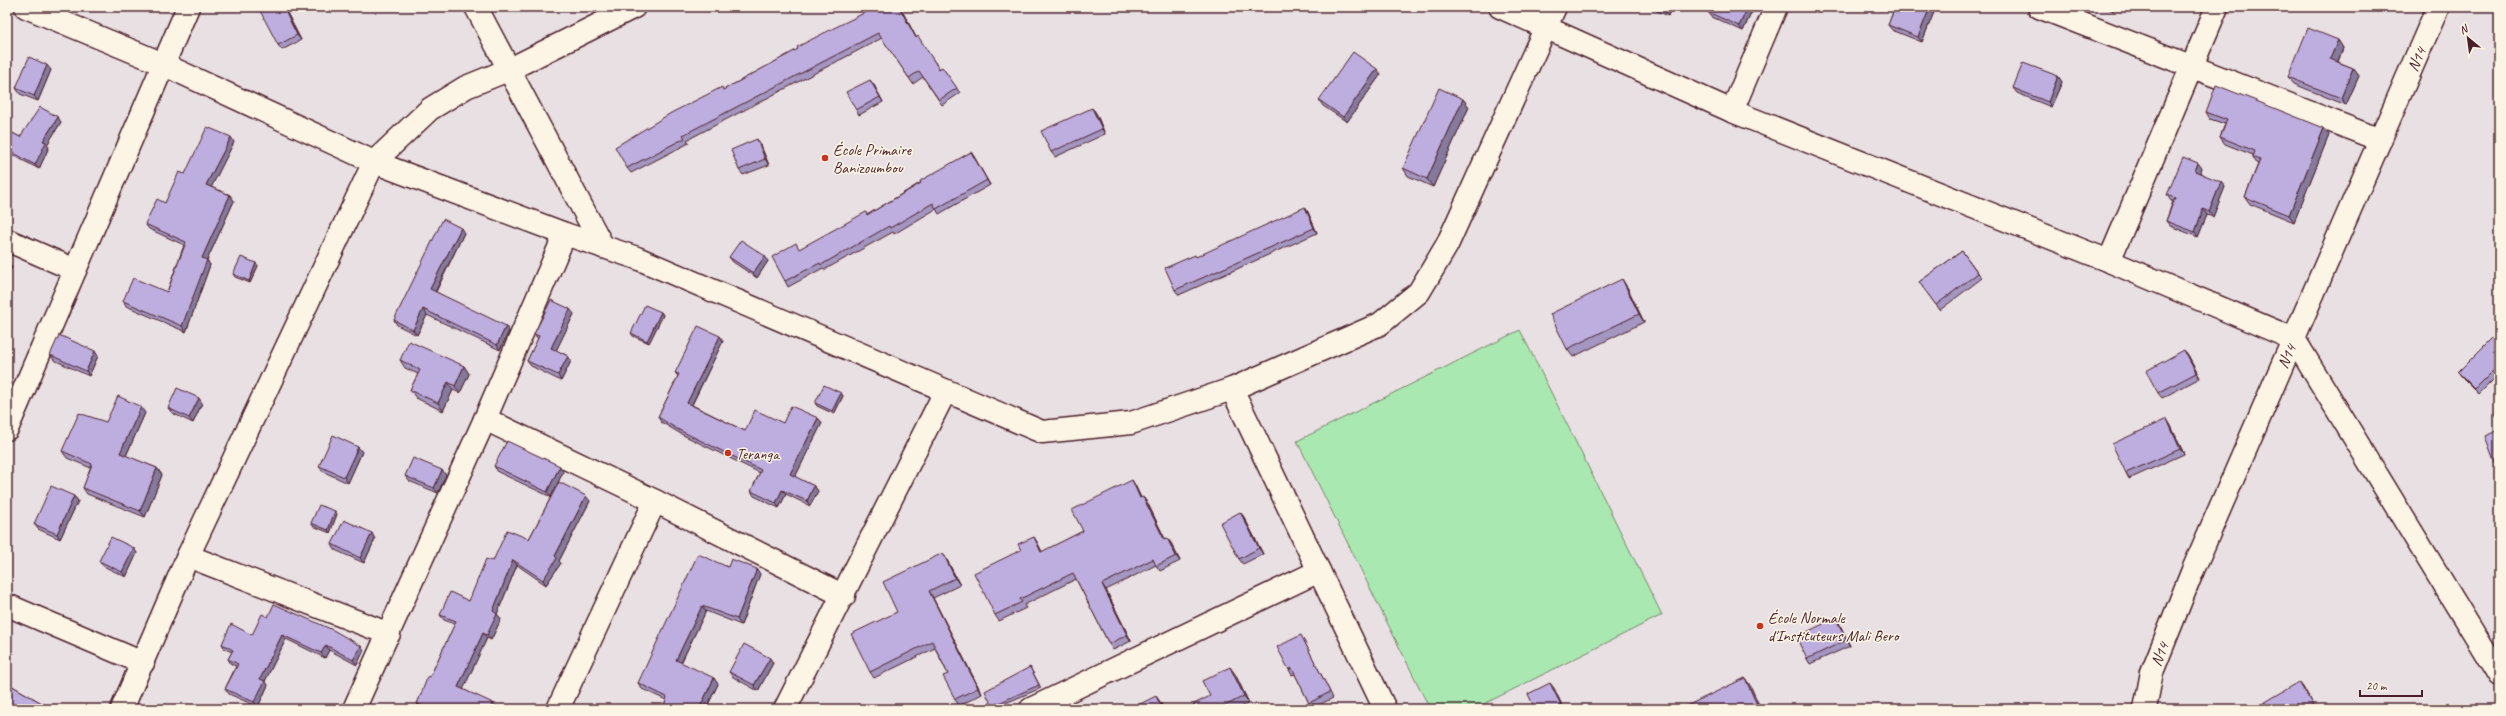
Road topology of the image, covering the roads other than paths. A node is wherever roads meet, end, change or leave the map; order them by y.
1 (26, 7) edge
2 (188, 7) edge
3 (476, 7) edge
4 (634, 7) edge
5 (1500, 7) edge
6 (1776, 7) edge
7 (2039, 7) edge
8 (2217, 7) edge
9 (2438, 7) edge
10 (1550, 16) edge
11 (162, 64) junction
12 (2192, 66) junction
13 (508, 70) junction
14 (1732, 111) junction
15 (2380, 140) junction
16 (374, 162) junction
17 (564, 234) junction
18 (7, 240) edge
19 (603, 247) junction
20 (2109, 261) junction
21 (75, 270) junction
22 (2294, 339) junction
23 (1232, 389) junction
24 (945, 392) junction
25 (485, 419) junction
26 (7, 428) edge
27 (655, 501) junction
28 (188, 556) junction
29 (1319, 571) junction
30 (844, 596) junction
31 (7, 605) edge
32 (389, 634) junction
33 (143, 663) junction
34 (2499, 675) edge
35 (122, 709) edge
36 (354, 709) edge
37 (558, 709) edge
38 (785, 709) edge
39 (1031, 709) edge
40 (1385, 709) edge
41 (2145, 709) edge

1 - 11 street
2 - 11 street
3 - 13 street
4 - 13 street
5 - 10 street
6 - 14 street
7 - 12 street
8 - 12 street
9 - 15 street, N14
10 - 14 street
10 - 23 street
11 - 16 street
11 - 21 street
12 - 15 street
12 - 20 street
13 - 16 street
13 - 19 street
14 - 20 street
15 - 22 street, N14
16 - 17 street
16 - 28 street
17 - 19 street
17 - 25 street
18 - 21 street
19 - 24 street
20 - 22 street
21 - 26 street
22 - 34 street
22 - 41 street, N14
23 - 24 street
23 - 29 street
24 - 30 street
25 - 27 street
25 - 32 street
27 - 30 street
27 - 37 street
28 - 32 street
28 - 33 street
29 - 39 street
29 - 40 street
30 - 38 street
31 - 33 street
32 - 36 street
33 - 35 street

